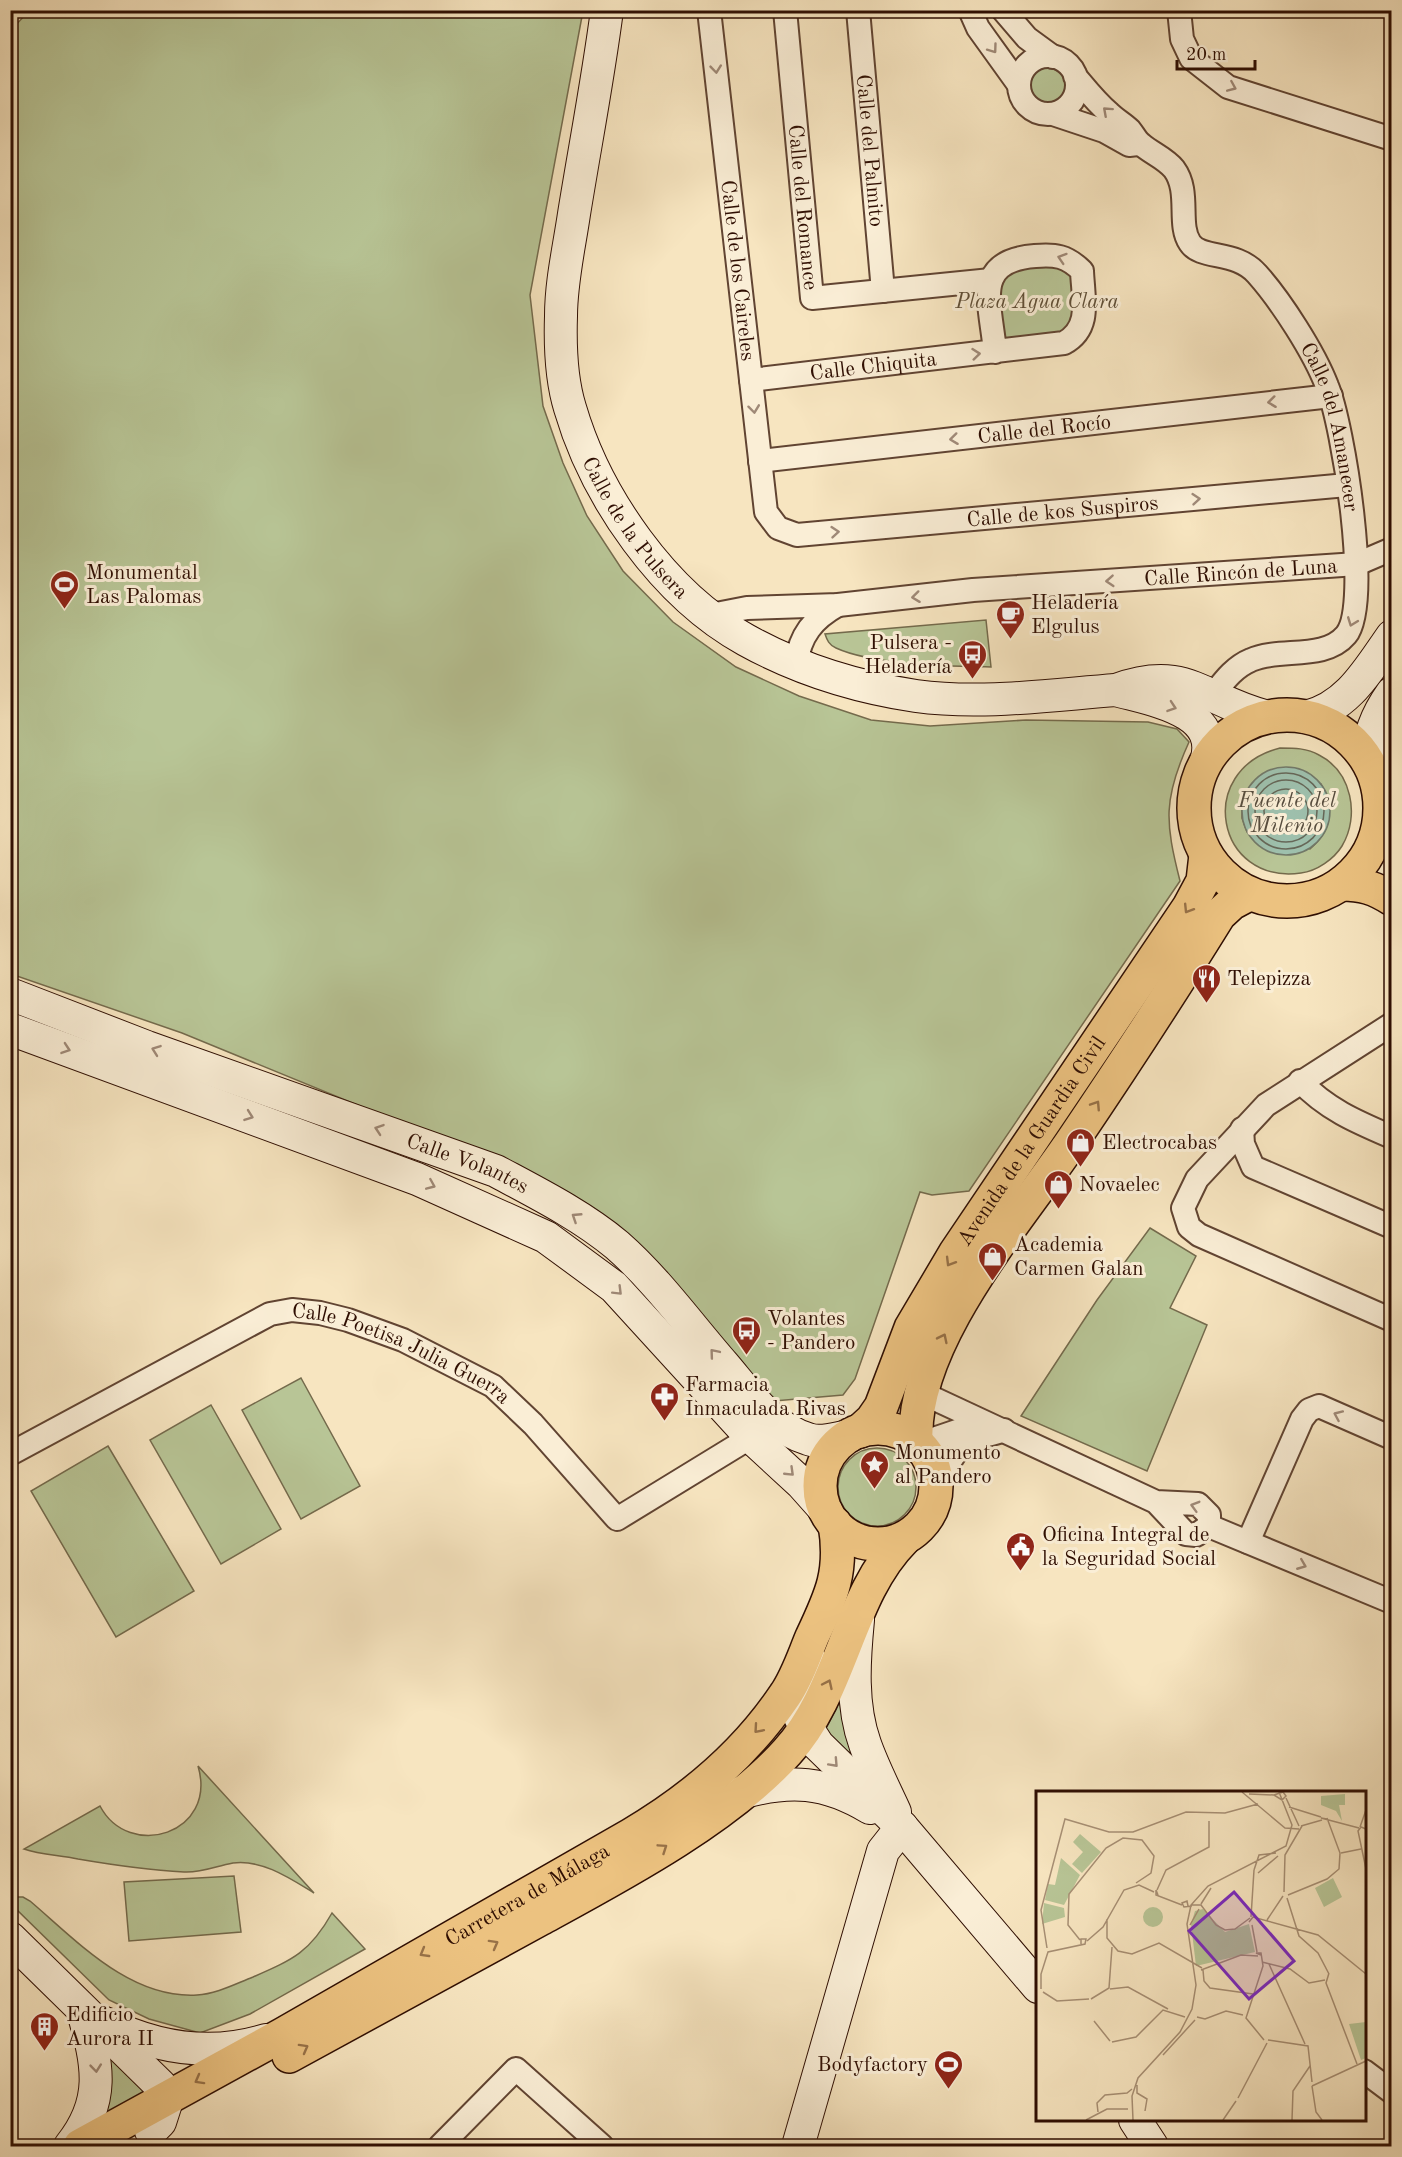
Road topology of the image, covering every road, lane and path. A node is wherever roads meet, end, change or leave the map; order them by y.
1 (607, 10) edge
2 (710, 10) edge
3 (785, 10) edge
4 (858, 10) edge
5 (970, 10) edge
6 (1003, 10) edge
7 (1179, 10) edge
8 (1053, 57) junction
9 (1076, 76) junction
10 (1019, 85) junction
11 (1053, 114) junction
12 (1392, 139) edge
13 (1140, 143) junction
14 (991, 280) junction
15 (883, 291) junction
16 (995, 352) junction
17 (751, 380) junction
18 (1330, 396) junction
19 (760, 461) junction
20 (1347, 485) junction
21 (778, 528) joint
22 (1392, 549) edge
23 (1357, 564) junction
24 (838, 605) junction
25 (711, 615) junction
26 (1392, 636) edge
27 (796, 664) junction
28 (1116, 690) junction
29 (1392, 693) edge
30 (1212, 696) junction
31 (1268, 717) junction
32 (1306, 717) junction
33 (1206, 762) junction
34 (1368, 762) junction
35 (1387, 830) edge
36 (1206, 855) junction
37 (1342, 884) junction
38 (1249, 894) junction
39 (1392, 900) edge
40 (10, 994) edge
41 (1392, 1024) edge
42 (10, 1029) edge
43 (183, 1076) junction
44 (1300, 1081) junction
45 (1242, 1129) junction
46 (1392, 1137) edge
47 (496, 1171) junction
48 (473, 1203) junction
49 (1392, 1227) edge
50 (1392, 1320) edge
51 (922, 1393) junction
52 (758, 1425) junction
53 (1004, 1430) junction
54 (855, 1433) junction
55 (1392, 1438) edge
56 (917, 1443) junction
57 (10, 1454) edge
58 (935, 1498) junction
59 (830, 1517) junction
60 (904, 1539) junction
61 (1248, 1542) junction
62 (1392, 1602) edge
63 (845, 1604) junction
64 (806, 1726) junction
65 (741, 1793) junction
66 (902, 1827) junction
67 (10, 1938) edge
68 (1034, 1978) edge
69 (83, 2011) junction
70 (282, 2035) junction
71 (1366, 2072) edge
72 (1392, 2092) edge
73 (168, 2097) junction
74 (1136, 2121) edge
75 (138, 2139) edge
76 (70, 2146) edge
77 (80, 2146) edge
78 (440, 2146) edge
79 (602, 2146) edge
80 (798, 2146) edge
81 (1152, 2146) edge

1 - 25 street, Calle de la Pulsera
2 -> 17 street, Calle de los Caireles
3 - 15 street, Calle del Romance
4 - 15 street, Calle del Palmito
5 -> 10 street
6 - 8 street
7 -> 12 street
8 - 9 street
8 - 10 street
9 - 11 street
13 -> 9 street, Calle del Amanecer
10 - 11 street
11 - 13 street, Calle del Amanecer
13 - 18 street, Calle del Amanecer
14 - 15 street, Calle del Romance
14 - 16 street
16 -> 14 street, Calle Chiquita
17 -> 16 street, Calle Chiquita
17 -> 19 street, Calle de los Caireles
18 -> 19 street, Calle del Rocío
18 - 20 street, Calle del Amanecer
19 - 21 street, Calle de los Caireles
21 -> 20 street, Calle de kos Suspiros
20 - 23 street, Calle del Amanecer
22 - 23 street, Calle Rincón de Luna
23 -> 24 street, Calle Rincón de Luna
23 -> 30 street, Calle del Amanecer
24 - 25 street, Calle Rincón de Luna
24 - 27 street, Calle Rincón de Luna
25 - 27 street, Calle de la Pulsera
26 - 32 street
27 - 28 street, Calle de la Pulsera
28 - 30 street, Calle de la Pulsera
28 -> 33 street, Calle de la Pulsera
29 - 34 street
30 - 31 street, Calle de la Pulsera
31 - 32 main road
31 - 33 main road
32 - 34 main road
33 - 36 main road
34 - 35 main road
35 - 37 main road
36 - 38 main road
36 -> 54 main road, Avenida de la Guardia Civil
37 - 38 main road
37 - 39 main road
51 -> 38 main road, Avenida de la Guardia Civil
43 -> 40 street, Calle Volantes
41 - 44 street
42 -> 43 street, Calle Volantes
47 -> 43 street, Calle Volantes
43 -> 48 street, Calle Volantes
44 - 45 street
44 - 46 street
45 - 49 street
45 - 50 street
47 - 48 street
52 -> 47 street, Calle Volantes
48 -> 52 street, Calle Volantes
51 - 53 street
51 - 56 main road, Avenida de la Guardia Civil
52 - 54 street, Calle Volantes
52 - 57 street, Calle Poetisa Julia Guerra
52 -> 59 street, Calle Volantes
53 - 56 street
53 - 58 street
53 - 61 street
54 - 56 main road
54 - 59 main road
55 -> 61 street
56 - 58 main road
58 - 60 main road
59 - 60 main road
59 - 63 main road, Carretera de Málaga
60 - 63 main road, Carretera de Málaga
61 -> 62 street
63 - 64 main road, Carretera de Málaga
63 - 66 street
63 -> 70 main road, Carretera de Málaga
64 - 65 main road, Carretera de Málaga
64 -> 66 street
65 - 66 street
75 -> 65 main road, Carretera de Málaga
66 - 68 street
66 - 80 street
67 - 69 street
69 - 70 street
69 - 73 street
69 -> 76 street
70 -> 73 main road, Carretera de Málaga
71 - 72 street
73 - 75 street
73 - 77 main road, Carretera de Málaga
74 - 81 street
78 - 79 street

